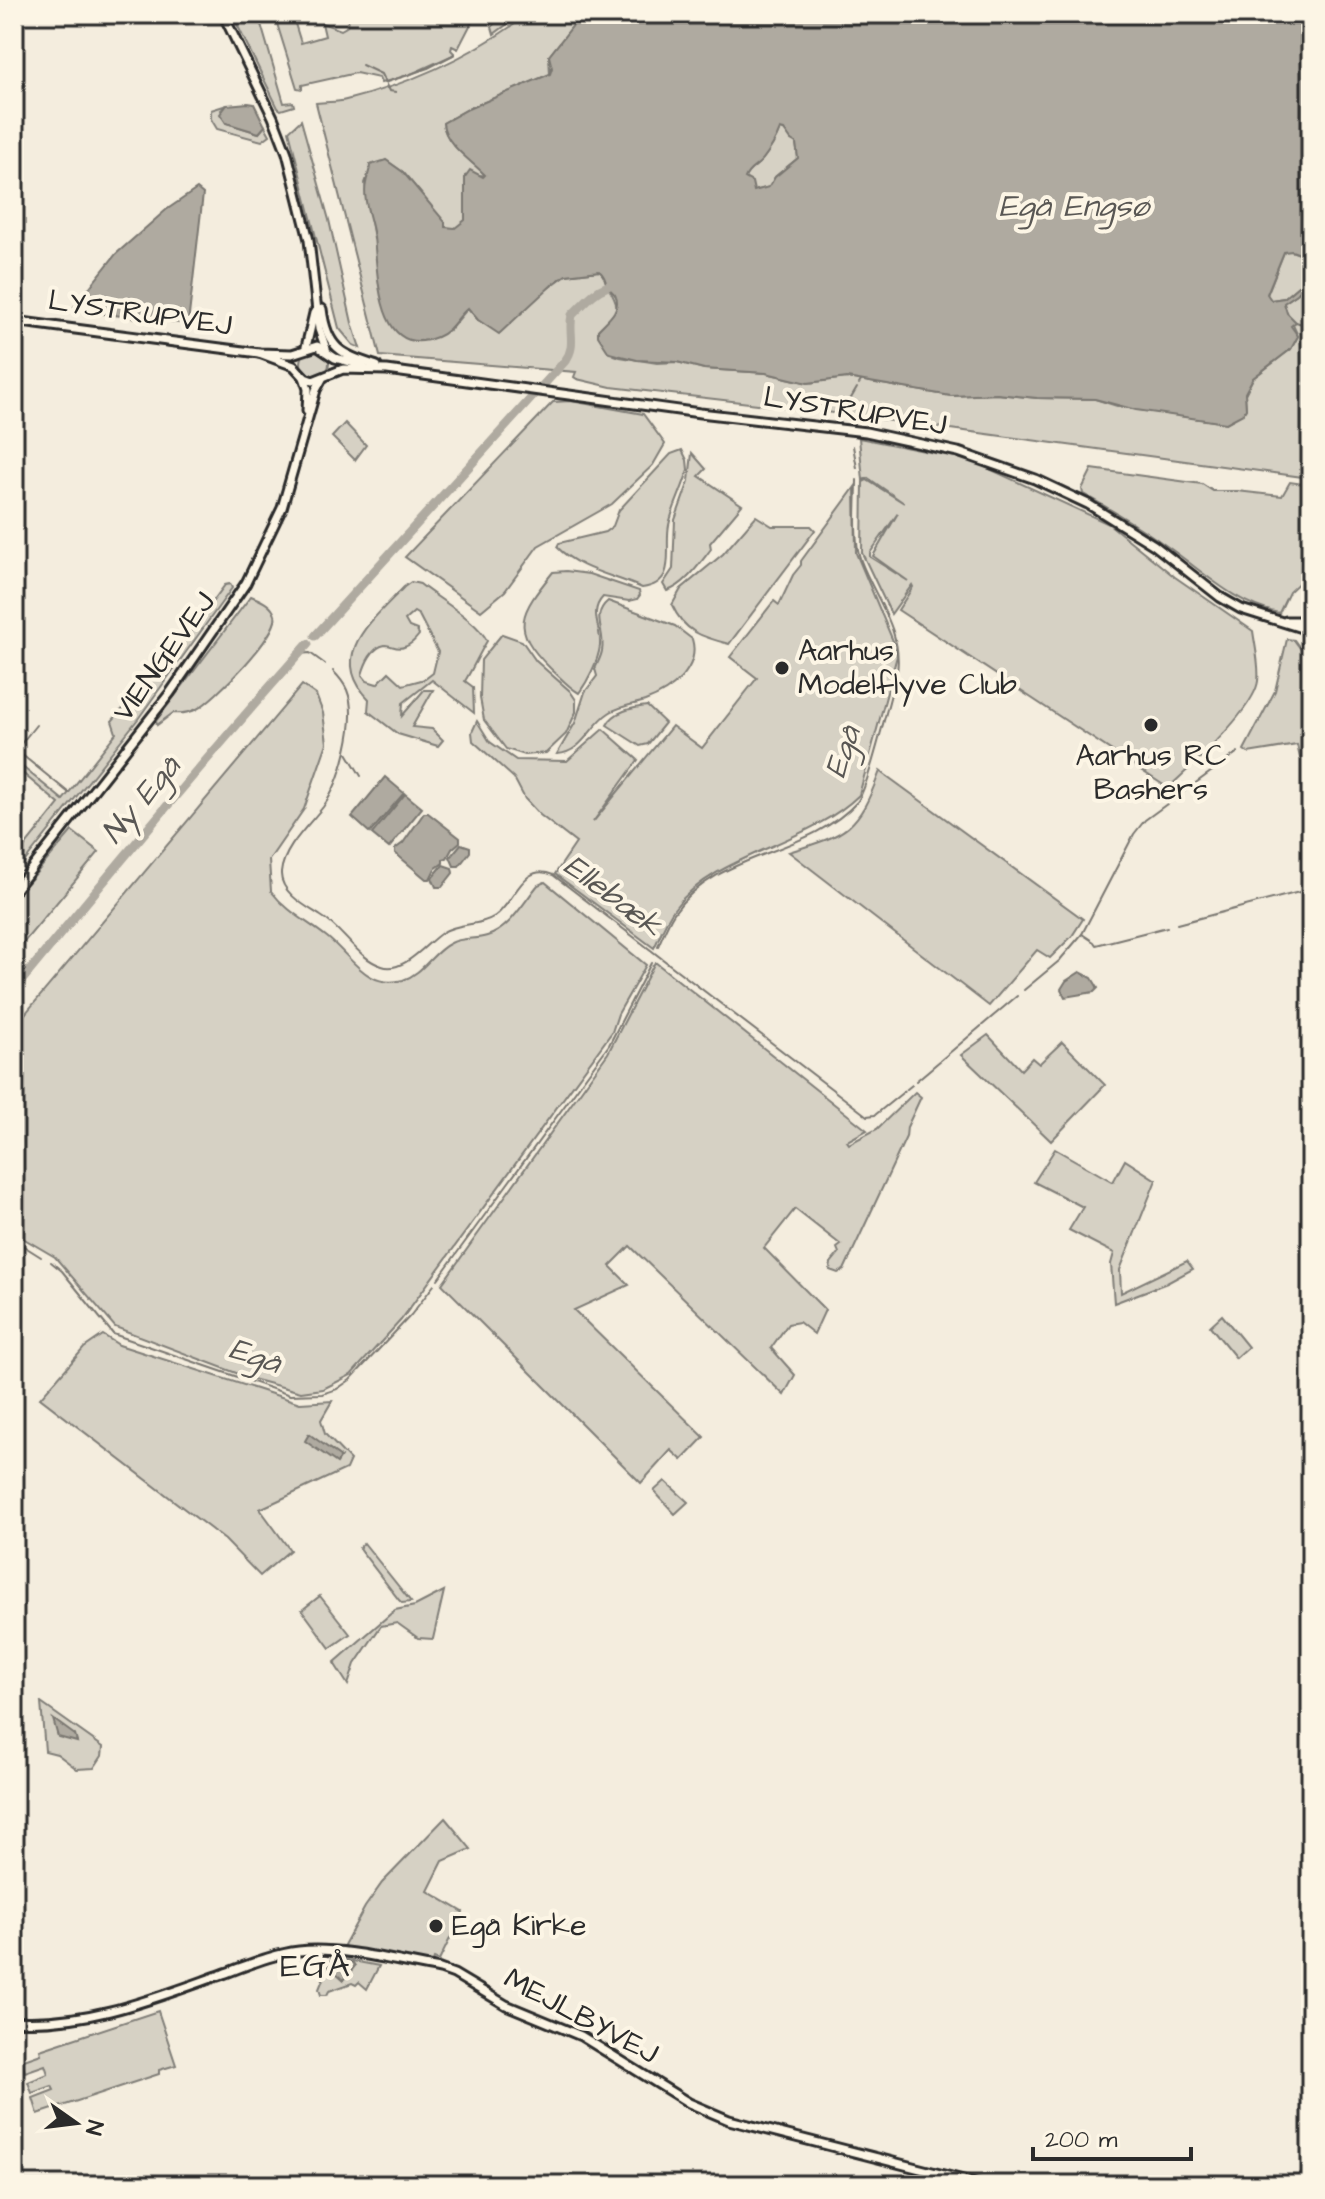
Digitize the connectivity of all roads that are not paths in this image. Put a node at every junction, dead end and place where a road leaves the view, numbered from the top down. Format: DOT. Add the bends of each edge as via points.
graph roads {
  1 [pos="223,14"];
  2 [pos="311,252"];
  3 [pos="315,287"];
  4 [pos="14,321"];
  5 [pos="304,350"];
  6 [pos="328,352"];
  7 [pos="259,353"];
  8 [pos="383,368"];
  9 [pos="301,373"];
  10 [pos="325,377"];
  11 [pos="306,426"];
  12 [pos="1311,618"];
  13 [pos="1274,621"];
  14 [pos="1311,631"];
  15 [pos="14,891"];
  16 [pos="14,2021"];
  17 [pos="983,2185"];
  1 -- 2 [label="street" via="283,141"];
  2 -- 3 [label="street"];
  2 -- 8 [label="street" via="328,337 345,354"];
  3 -- 5 [label="street" via="313,324"];
  3 -- 6 [label="street" via="320,336"];
  4 -- 7 [label="street, LYSTRUPVEJ"];
  5 -- 6 [label="street" via="317,346"];
  5 -- 7 [label="street, LYSTRUPVEJ"];
  5 -- 9 [label="street" via="298,359"];
  6 -- 8 [label="street, LYSTRUPVEJ"];
  6 -- 10 [label="street" via="332,366"];
  7 -- 9 [label="street, LYSTRUPVEJ"];
  8 -- 10 [label="street, LYSTRUPVEJ" via="348,368"];
  8 -- 13 [label="street, LYSTRUPVEJ" via="931,445 1035,479 1113,518 1220,597"];
  9 -- 10 [label="street" via="313,381"];
  9 -- 11 [label="street, VIENGEVEJ" via="308,389"];
  10 -- 11 [label="street, VIENGEVEJ"];
  11 -- 15 [label="street, VIENGEVEJ" via="282,508 242,590 170,693"];
  12 -- 13 [label="street, LYSTRUPVEJ"];
  13 -- 14 [label="street, LYSTRUPVEJ"];
  16 -- 17 [label="street, MEJLBYVEJ" via="67,2020 130,2006 299,1951 425,1967 454,1974 506,2005 581,2036 717,2116"];
}
